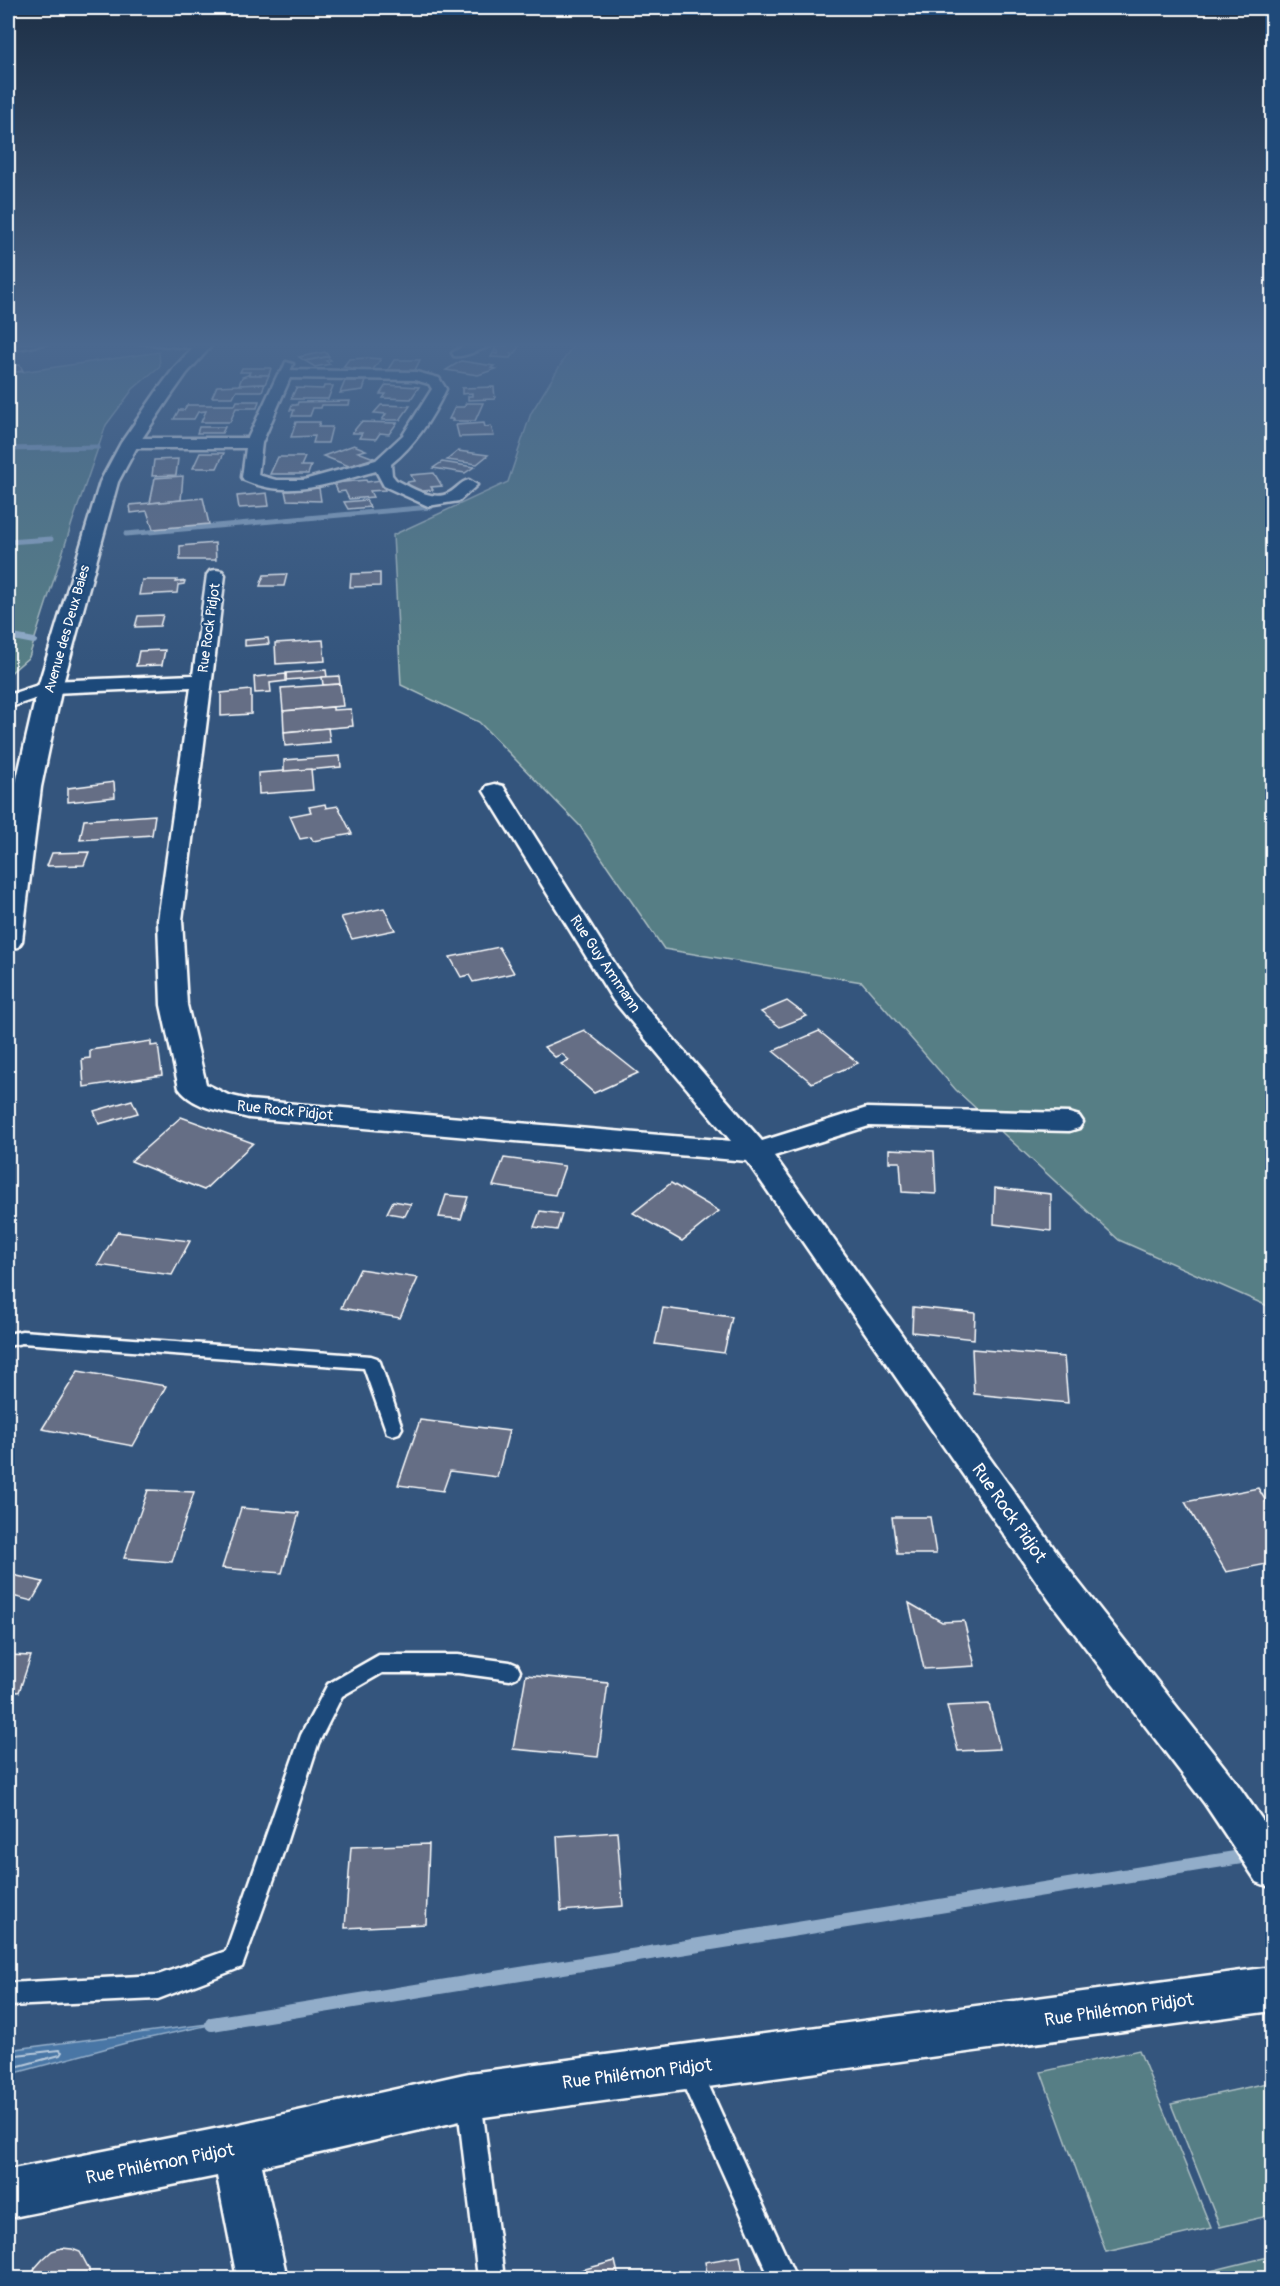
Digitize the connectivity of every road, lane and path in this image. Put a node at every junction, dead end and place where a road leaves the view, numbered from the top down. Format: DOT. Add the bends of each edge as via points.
graph roads {
  1 [pos="126,450"];
  2 [pos="253,450"];
  3 [pos="397,450"];
  4 [pos="383,464"];
  5 [pos="469,485"];
  6 [pos="216,575"];
  7 [pos="202,681"];
  8 [pos="50,687"];
  9 [pos="8,702"];
  10 [pos="18,790"];
  11 [pos="495,791"];
  12 [pos="10,903"];
  13 [pos="8,941"];
  14 [pos="1069,1122"];
  15 [pos="756,1152"];
  16 [pos="8,1340"];
  17 [pos="393,1428"];
  18 [pos="510,1671"];
  19 [pos="1272,1868"];
  20 [pos="1272,1989"];
  21 [pos="8,1995"];
  22 [pos="687,2068"];
  23 [pos="469,2096"];
  24 [pos="235,2149"];
  25 [pos="8,2194"];
  26 [pos="262,2278"];
  27 [pos="491,2278"];
  28 [pos="783,2278"];
  1 -- 8 [label="main road, Avenue des Deux Baies" via="109,482"];
  2 -- 4 [label="street" via="250,477 272,484 313,483"];
  3 -- 4 [label="street"];
  4 -- 5 [label="street" via="390,483 428,501 453,498"];
  6 -- 7 [label="street, Rue Rock Pidjot"];
  7 -- 8 [label="street, Rue Rock Pidjot"];
  7 -- 15 [label="street, Rue Rock Pidjot" via="170,920 174,1005 193,1088 219,1102 249,1109"];
  8 -- 9 [label="street, Rue Rock Pidjot"];
  8 -- 10 [label="main road, Avenue des Deux Baies"];
  10 -- 12 [label="main road, Avenue des Deux Baies"];
  11 -- 15 [label="street, Rue Guy Ammann" via="622,995"];
  12 -- 13 [label="main road, Avenue des Deux Baies"];
  14 -- 15 [label="street, Rue Rock Pidjot" via="867,1117"];
  15 -- 19 [label="street, Rue Rock Pidjot" via="1063,1590 1219,1791"];
  16 -- 17 [label="lane" via="22,1337 370,1362"];
  18 -- 21 [label="lane" via="458,1664 379,1664 335,1690 308,1742 234,1959 158,1987"];
  20 -- 22 [label="street, Rue Philémon Pidjot"];
  22 -- 23 [label="street, Rue Philémon Pidjot"];
  22 -- 28 [label="lane"];
  23 -- 24 [label="street, Rue Philémon Pidjot"];
  23 -- 27 [label="lane"];
  24 -- 25 [label="street, Rue Philémon Pidjot"];
  24 -- 26 [label="street"];
}
